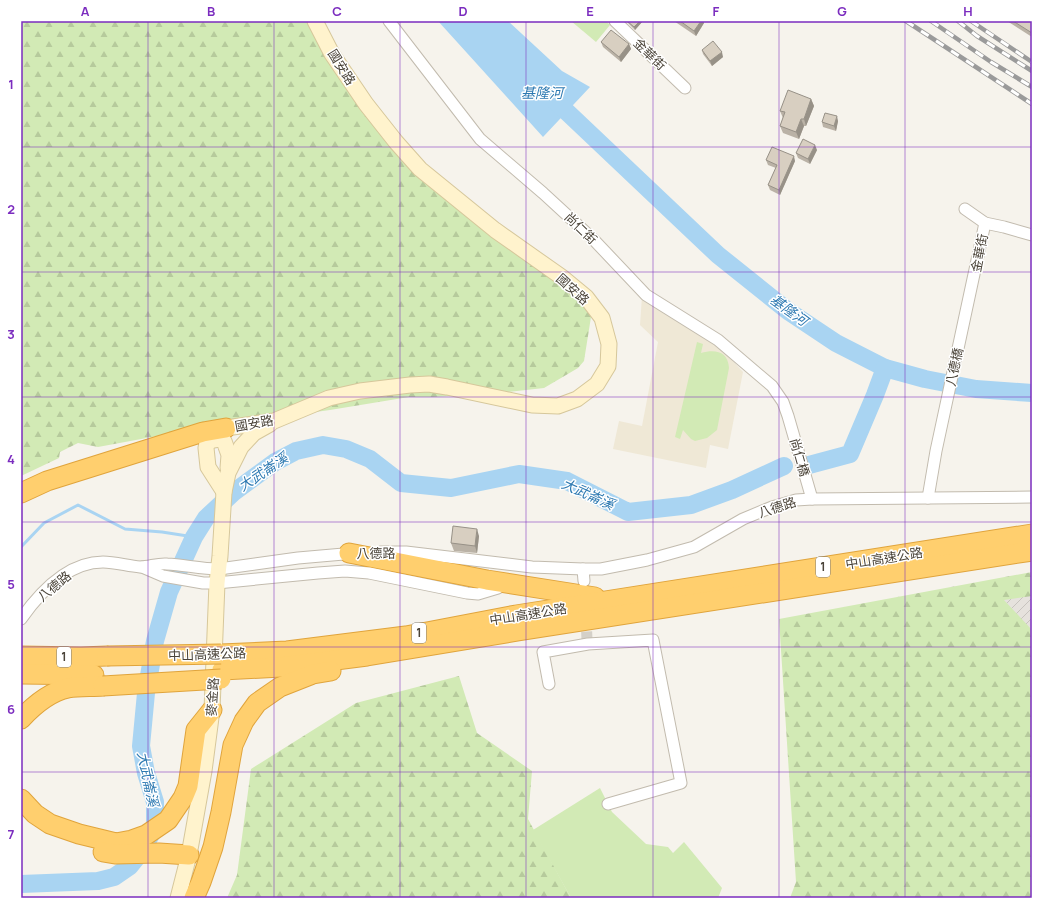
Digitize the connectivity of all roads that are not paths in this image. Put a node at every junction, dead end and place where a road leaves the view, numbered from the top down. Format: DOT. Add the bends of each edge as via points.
graph roads {
  1 [pos="315,21"];
  2 [pos="389,21"];
  3 [pos="615,21"];
  4 [pos="685,88"];
  5 [pos="964,209"];
  6 [pos="985,223"];
  7 [pos="1032,235"];
  8 [pos="972,284"];
  9 [pos="788,416"];
  10 [pos="274,421"];
  11 [pos="215,436"];
  12 [pos="228,473"];
  13 [pos="224,492"];
  14 [pos="21,493"];
  15 [pos="1032,497"];
  16 [pos="928,498"];
  17 [pos="812,499"];
  18 [pos="1032,534"];
  19 [pos="1032,551"];
  20 [pos="349,554"];
  21 [pos="142,567"];
  22 [pos="532,567"];
  23 [pos="213,572"];
  24 [pos="519,575"];
  25 [pos="498,588"];
  26 [pos="614,600"];
  27 [pos="21,619"];
  28 [pos="518,631"];
  29 [pos="21,656"];
  30 [pos="222,668"];
  31 [pos="21,674"];
  32 [pos="105,681"];
  33 [pos="549,684"];
  34 [pos="212,710"];
  35 [pos="21,719"];
  36 [pos="21,799"];
  37 [pos="608,804"];
  38 [pos="21,819"];
  39 [pos="116,848"];
  40 [pos="189,855"];
  41 [pos="178,898"];
  42 [pos="194,898"];
  1 -- 10 [label="street, 國安路" via="332,54 366,104 420,169 495,230 586,296 602,318 609,344 608,366 597,384 577,399 558,406 532,405 428,384 329,398"];
  2 -- 9 [label="street, 尚仁街" via="480,139 593,239 646,295 718,340 772,386 783,402"];
  3 -- 4 [label="street, 金華街"];
  5 -- 6 [label="street, 金華街"];
  6 -- 7 [label="street, 金華街"];
  6 -- 8 [label="street, 金華街"];
  8 -- 16 [label="street, 八德橋"];
  9 -- 17 [label="street, 尚仁橋"];
  10 -- 11 [label="street, 國安路"];
  10 -- 12 [label="street, 麥金路" via="254,433 241,446"];
  11 -- 12 [label="street" via="229,454"];
  11 -- 13 [label="street" via="206,448 208,467"];
  11 -- 14 [label="highway" via="47,480"];
  12 -- 13 [label="street, 麥金路"];
  13 -- 23 [label="street, 麥金路"];
  15 -- 16 [label="street, 八德路"];
  16 -- 17 [label="street, 八德路"];
  17 -- 22 [label="street, 八德路" via="772,506 707,541 680,552 601,568 583,575"];
  18 -- 26 [label="highway, 中山高速公路 / 1"];
  19 -- 28 [label="highway, 中山高速公路 / 1"];
  20 -- 22 [label="street, 八德路" via="406,552"];
  20 -- 23 [label="street, 八德路" via="298,558"];
  20 -- 26 [label="highway" via="487,580"];
  21 -- 23 [label="street" via="166,564"];
  21 -- 23 [label="street" via="163,576"];
  21 -- 27 [label="street, 八德路" via="103,562 68,571 45,590"];
  22 -- 24 [label="street"];
  23 -- 25 [label="street, 八德路" via="275,577 345,571 369,573 467,593 478,594"];
  23 -- 34 [label="street, 麥金路"];
  26 -- 30 [label="highway, 中山高速公路 / 1" via="406,636 287,651"];
  28 -- 30 [label="highway, 中山高速公路 / 1" via="367,656 280,667"];
  28 -- 42 [label="highway" via="447,652 313,674 280,687 257,703 244,721 233,745 213,847"];
  29 -- 30 [label="highway, 中山高速公路 / 1, bridge" via="107,656"];
  30 -- 32 [label="highway, 中山高速公路 / 1"];
  31 -- 32 [label="highway, 中山高速公路 / 1"];
  32 -- 35 [label="highway" via="67,688 47,696"];
  33 -- 37 [label="street" via="543,652 588,642 653,640 681,783"];
  34 -- 39 [label="highway" via="196,730 188,786 168,820 146,835"];
  34 -- 40 [label="street, 麥金路"];
  36 -- 39 [label="highway" via="35,814 50,824"];
  38 -- 39 [label="highway" via="46,834 74,845"];
  39 -- 40 [label="highway"];
  40 -- 41 [label="street, 麥金路"];
}
